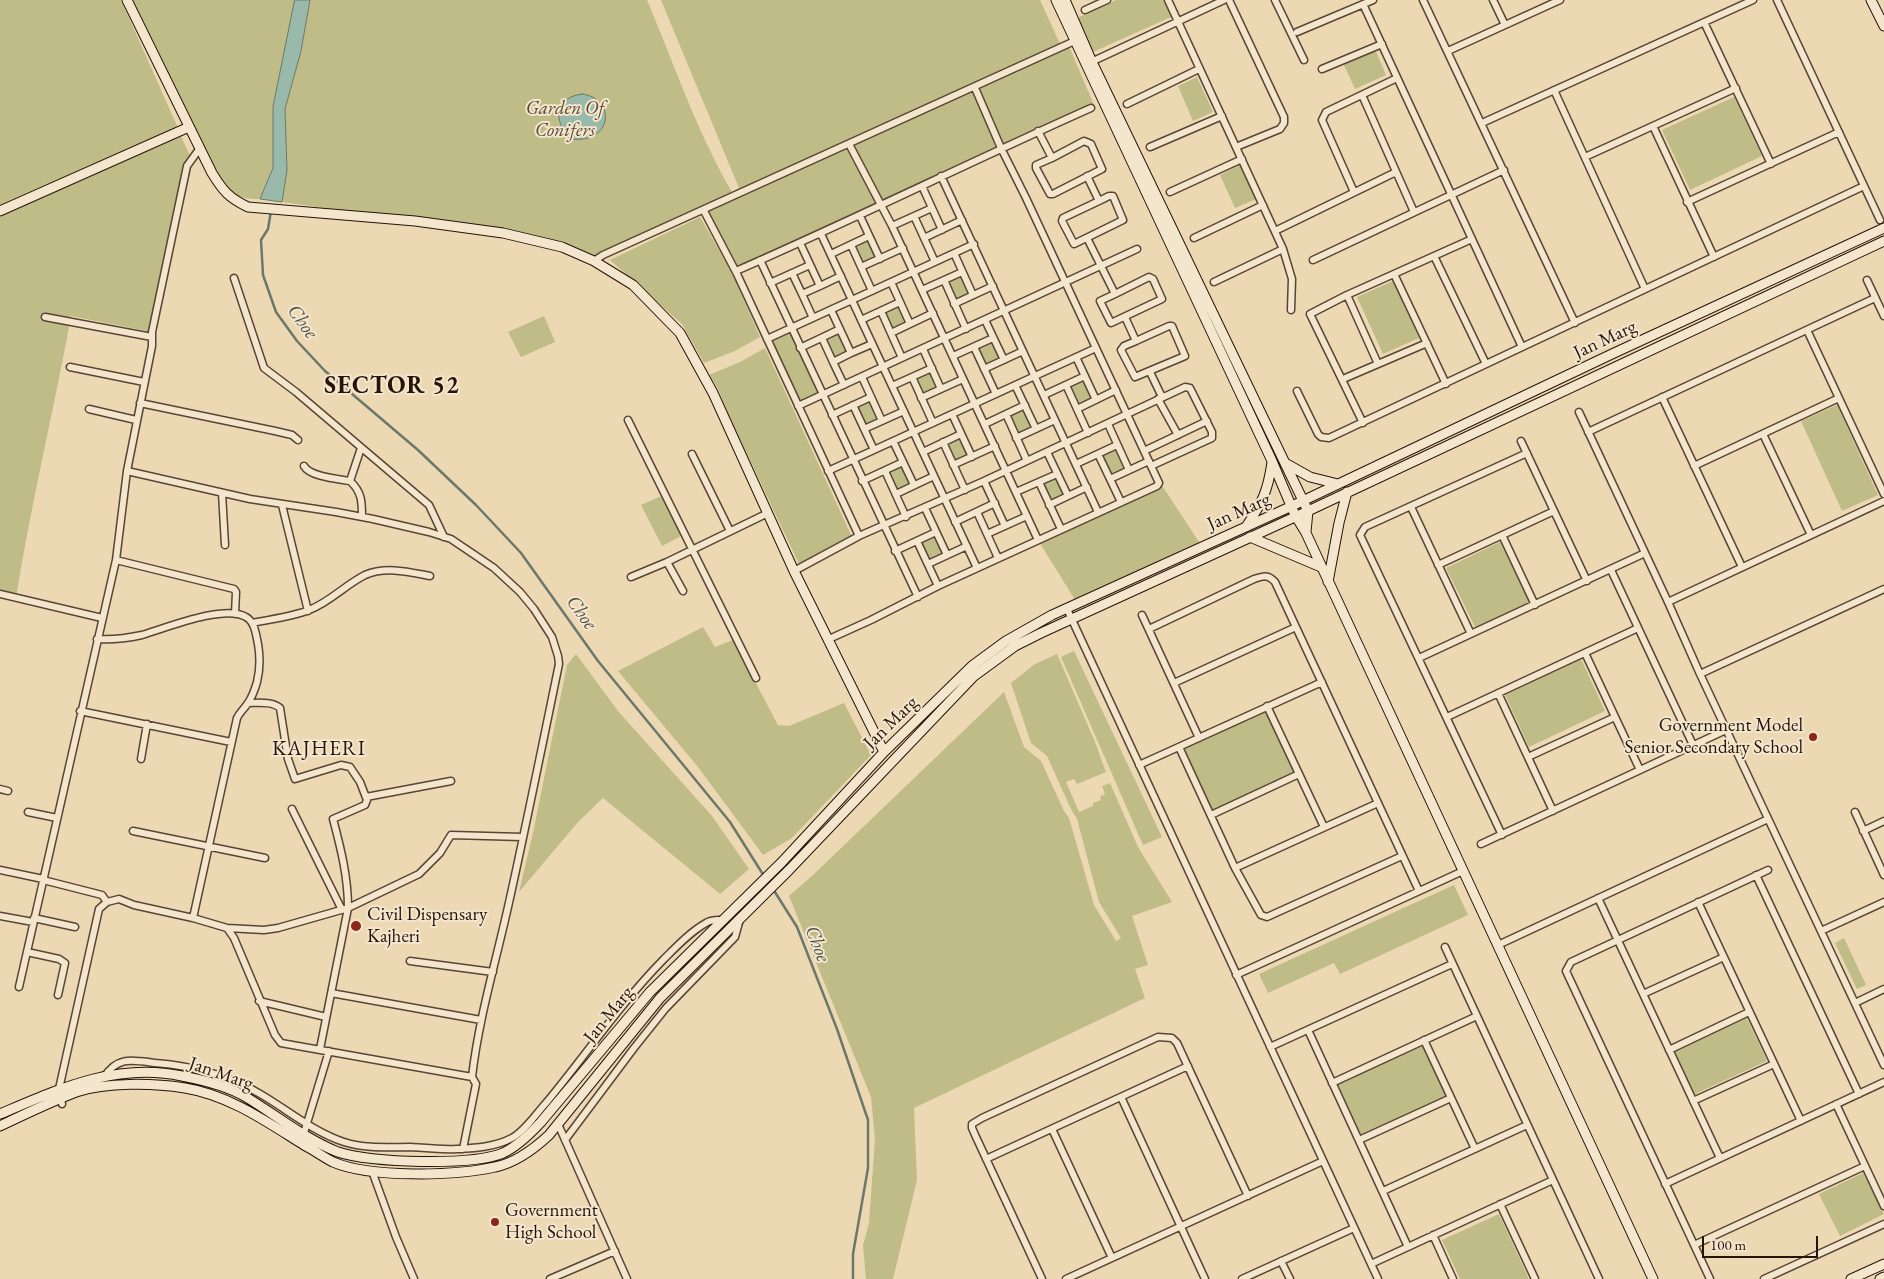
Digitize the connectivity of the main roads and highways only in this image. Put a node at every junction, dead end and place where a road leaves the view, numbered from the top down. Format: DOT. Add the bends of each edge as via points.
graph roads {
  1 [pos="127,0"];
  2 [pos="1056,0"];
  3 [pos="1065,0"];
  4 [pos="1871,0"];
  5 [pos="1884,26"];
  6 [pos="1078,39"];
  7 [pos="1089,63"];
  8 [pos="189,127"];
  9 [pos="0,211"];
  10 [pos="1882,224"];
  11 [pos="1884,241"];
  12 [pos="1272,461"];
  13 [pos="1284,463"];
  14 [pos="1338,484"];
  15 [pos="1348,492"];
  16 [pos="1303,501"];
  17 [pos="1292,506"];
  18 [pos="1308,511"];
  19 [pos="1295,515"];
  20 [pos="1246,527"];
  21 [pos="1306,532"];
  22 [pos="1250,537"];
  23 [pos="1321,567"];
  24 [pos="1328,582"];
  25 [pos="1034,630"];
  26 [pos="884,752"];
  27 [pos="0,1114"];
  28 [pos="0,1126"];
  29 [pos="1884,1264"];
  30 [pos="1884,1277"];
  31 [pos="1653,1279"];
  32 [pos="1851,1279"];
  33 [pos="1880,1279"];
  1 -- 8 [label="main road"];
  2 -- 6 [label="main road"];
  3 -- 6 [label="main road"];
  4 -- 5 [label="main road"];
  6 -- 7 [label="main road"];
  7 -- 12 [label="main road"];
  7 -- 13 [label="main road"];
  8 -- 9 [label="main road"];
  8 -- 26 [label="main road" via="223,190 248,207 414,221 503,233 562,247 594,261 633,285 680,334 713,393 794,571"];
  10 -- 14 [label="main road, Jan Marg"];
  11 -- 15 [label="main road, Jan Marg"];
  12 -- 17 [label="main road"];
  12 -- 20 [label="main road" via="1268,487"];
  13 -- 14 [label="main road" via="1310,477"];
  13 -- 16 [label="main road"];
  14 -- 16 [label="main road, Jan Marg"];
  15 -- 18 [label="main road, Jan Marg"];
  15 -- 24 [label="main road"];
  16 -- 17 [label="main road, Jan Marg"];
  16 -- 18 [label="main road"];
  17 -- 19 [label="main road"];
  17 -- 20 [label="main road, Jan Marg"];
  18 -- 19 [label="main road, Jan Marg"];
  18 -- 21 [label="main road"];
  19 -- 21 [label="main road"];
  19 -- 22 [label="main road, Jan Marg"];
  20 -- 25 [label="main road, Jan Marg" via="1067,609"];
  21 -- 23 [label="main road"];
  22 -- 23 [label="main road"];
  22 -- 25 [label="main road, Jan Marg" via="1057,626"];
  23 -- 24 [label="main road"];
  24 -- 31 [label="main road"];
  25 -- 26 [label="main road, Jan Marg" via="1006,641 972,666"];
  25 -- 28 [label="main road, Jan Marg" via="974,676 789,870 660,998 549,1135 531,1151 496,1167 452,1172 415,1174 355,1168 333,1162 240,1107 217,1097 187,1088 154,1084 78,1092"];
  26 -- 27 [label="main road, Jan Marg" via="782,862 650,992 525,1139 502,1153 448,1162 366,1158 338,1152 305,1129 244,1096 181,1075 147,1072 85,1080"];
  29 -- 32 [label="main road"];
  30 -- 33 [label="main road"];
}
